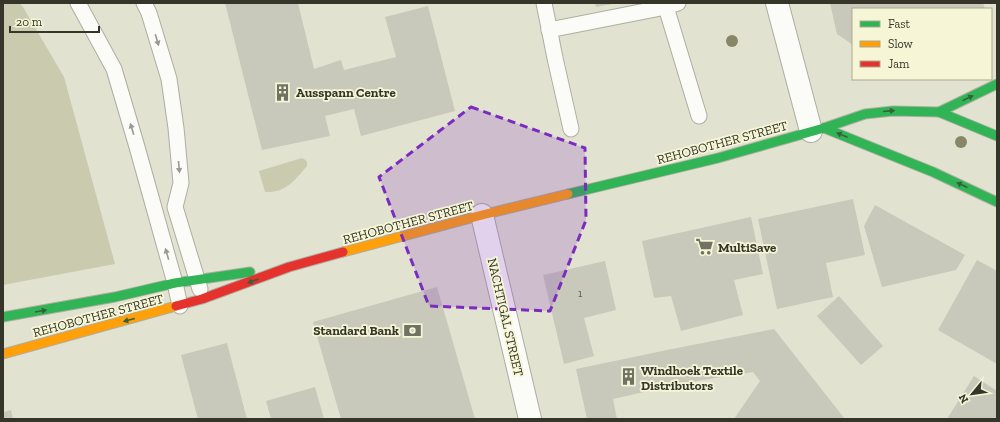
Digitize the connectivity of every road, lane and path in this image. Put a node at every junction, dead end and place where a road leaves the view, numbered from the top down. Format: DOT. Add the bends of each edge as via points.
graph roads {
  1 [pos="78,3"];
  2 [pos="144,3"];
  3 [pos="544,3"];
  4 [pos="777,3"];
  5 [pos="672,5"];
  6 [pos="549,30"];
  7 [pos="997,84"];
  8 [pos="939,112"];
  9 [pos="699,116"];
  10 [pos="571,129"];
  11 [pos="818,129"];
  12 [pos="997,136"];
  13 [pos="997,202"];
  14 [pos="482,216"];
  15 [pos="289,267"];
  16 [pos="197,279"];
  17 [pos="175,282"];
  18 [pos="202,299"];
  19 [pos="180,306"];
  20 [pos="3,318"];
  21 [pos="3,354"];
  22 [pos="530,419"];
  17 -- 1 [label="lane, one-way" via="114,69"];
  2 -- 16 [label="lane, one-way" via="169,79 180,183 175,207"];
  3 -- 6 [label="lane"];
  4 -- 11 [label="street"];
  5 -- 6 [label="lane"];
  5 -- 9 [label="lane"];
  6 -- 10 [label="lane"];
  8 -- 7 [label="main road, one-way"];
  11 -- 8 [label="main road, REHOBOTHER STREET, one-way" via="865,114 893,111"];
  8 -- 12 [label="main road"];
  13 -- 11 [label="main road, one-way" via="933,172"];
  11 -- 14 [label="main road, REHOBOTHER STREET" via="718,158"];
  14 -- 15 [label="main road, REHOBOTHER STREET"];
  14 -- 22 [label="street, NACHTIGAL STREET"];
  15 -- 16 [label="main road"];
  15 -- 18 [label="main road, REHOBOTHER STREET, one-way"];
  16 -- 17 [label="main road"];
  16 -- 18 [label="lane"];
  17 -- 19 [label="lane"];
  20 -- 17 [label="main road, one-way" via="115,297"];
  18 -- 19 [label="main road, REHOBOTHER STREET"];
  19 -- 21 [label="main road, REHOBOTHER STREET, one-way"];
}
